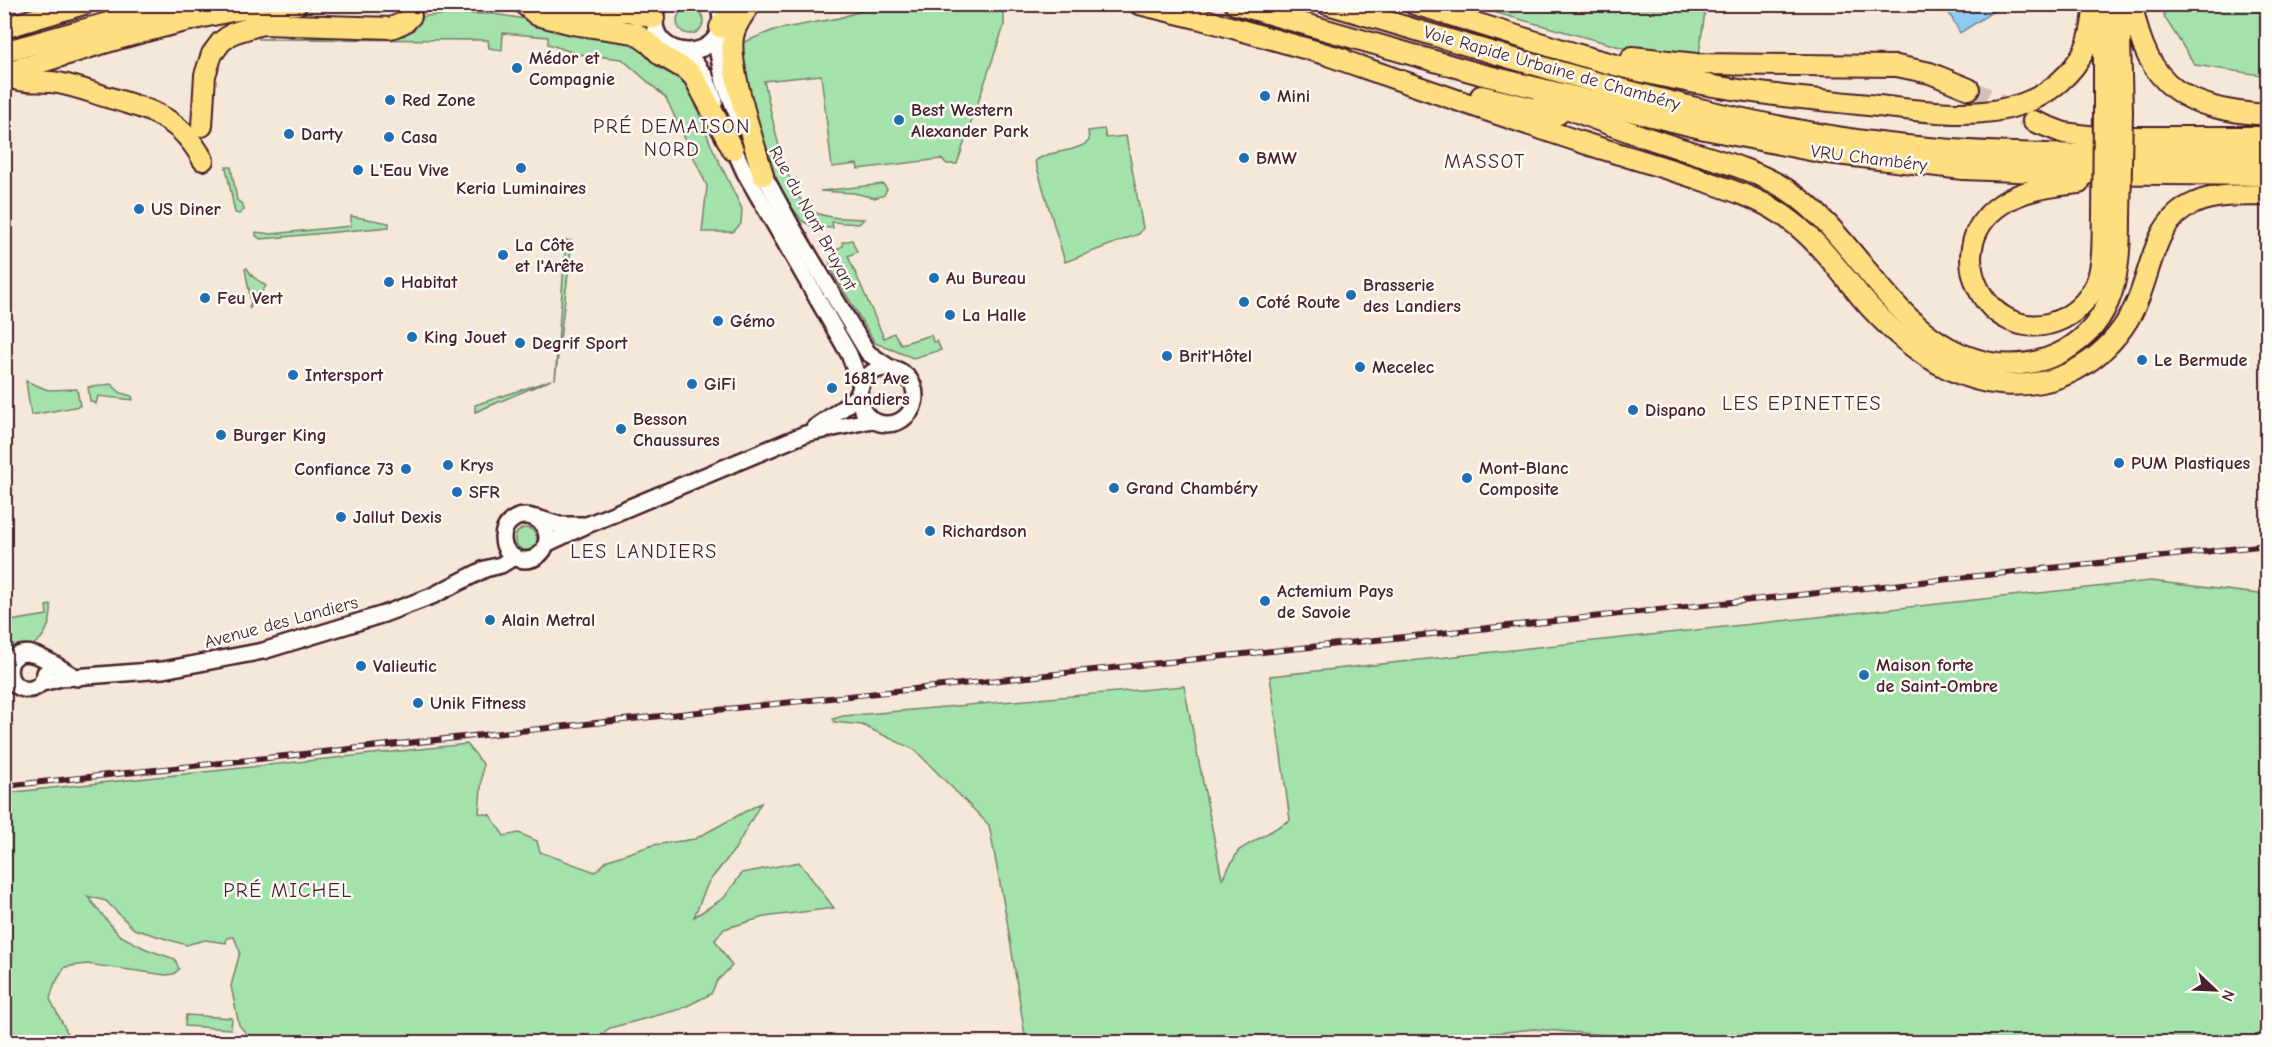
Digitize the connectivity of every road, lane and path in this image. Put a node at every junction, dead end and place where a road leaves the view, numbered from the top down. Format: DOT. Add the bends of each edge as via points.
graph roads {
  1 [pos="176,4"];
  2 [pos="524,4"];
  3 [pos="528,4"];
  4 [pos="552,4"];
  5 [pos="718,4"];
  6 [pos="736,4"];
  7 [pos="751,4"];
  8 [pos="1139,4"];
  9 [pos="1235,4"];
  10 [pos="1327,4"];
  11 [pos="1414,4"];
  12 [pos="2095,4"];
  13 [pos="2103,4"];
  14 [pos="2119,4"];
  15 [pos="2132,4"];
  16 [pos="290,5"];
  17 [pos="77,6"];
  18 [pos="411,16"];
  19 [pos="656,17"];
  20 [pos="4,28"];
  21 [pos="1500,30"];
  22 [pos="717,33"];
  23 [pos="4,52"];
  24 [pos="687,52"];
  25 [pos="1330,56"];
  26 [pos="4,74"];
  27 [pos="1480,74"];
  28 [pos="1969,89"];
  29 [pos="1708,111"];
  30 [pos="2113,111"];
  31 [pos="2268,115"];
  32 [pos="2033,122"];
  33 [pos="202,126"];
  34 [pos="1613,127"];
  35 [pos="2268,137"];
  36 [pos="734,150"];
  37 [pos="2268,155"];
  38 [pos="2150,174"];
  39 [pos="763,175"];
  40 [pos="2268,175"];
  41 [pos="2268,195"];
  42 [pos="2112,217"];
  43 [pos="890,368"];
  44 [pos="860,390"];
  45 [pos="872,420"];
  46 [pos="805,434"];
  47 [pos="531,516"];
  48 [pos="586,525"];
  49 [pos="503,536"];
  50 [pos="546,544"];
  51 [pos="514,557"];
  52 [pos="485,569"];
  53 [pos="39,657"];
  54 [pos="7,667"];
  55 [pos="77,678"];
  56 [pos="42,682"];
  57 [pos="10,686"];
  1 -- 23 [label="highway"];
  2 -- 36 [label="highway" via="537,15 573,24 628,30 642,37 694,77"];
  3 -- 19 [label="highway" via="564,14 636,22"];
  4 -- 19 [label="highway"];
  5 -- 22 [label="main road, Rue du Nant Bruyant"];
  6 -- 22 [label="highway"];
  7 -- 39 [label="highway" via="737,25 733,54"];
  8 -- 25 [label="highway"];
  9 -- 27 [label="highway, Voie Rapide Urbaine de Chambéry"];
  10 -- 29 [label="highway, Voie Rapide Urbaine de Chambéry"];
  11 -- 21 [label="highway"];
  12 -- 21 [label="highway" via="2085,48 2056,85 2022,104 1980,112 1929,111 1729,88 1610,63"];
  13 -- 30 [label="highway"];
  14 -- 30 [label="highway"];
  15 -- 31 [label="highway" via="2143,49 2169,86 2199,103"];
  16 -- 26 [label="highway" via="234,10 186,21"];
  16 -- 33 [label="highway" via="235,20 217,32 202,51 195,86"];
  17 -- 20 [label="highway"];
  18 -- 33 [label="highway" via="391,28 262,24 233,33 212,54 205,75"];
  19 -- 24 [label="main road" via="665,43"];
  21 -- 28 [label="highway" via="1677,63 1909,67"];
  22 -- 24 [label="main road" via="702,49"];
  22 -- 39 [label="main road, Rue du Nant Bruyant" via="718,60 731,102"];
  24 -- 36 [label="main road, Rue du Nant Bruyant" via="705,76"];
  25 -- 34 [label="highway"];
  25 -- 41 [label="highway" via="1760,201 1814,241 1877,315 1902,338 1948,369 1993,383 2025,384 2056,378 2105,349 2132,313 2164,229 2186,207 2215,197"];
  26 -- 33 [label="highway" via="17,81 79,88 162,115 206,155"];
  27 -- 34 [label="highway"];
  27 -- 38 [label="highway, VRU Chambéry" via="1705,129 1821,152 1963,169"];
  29 -- 37 [label="highway, VRU Chambéry" via="1826,135 1898,144 2025,153"];
  30 -- 42 [label="highway, bridge"];
  32 -- 35 [label="highway" via="2086,136"];
  34 -- 42 [label="highway" via="1734,166 1783,188 1822,219 1876,284 1919,326 1952,349 1994,363 2028,363 2055,356 2095,325 2108,304 2119,261"];
  36 -- 44 [label="main road, Rue du Nant Bruyant" via="849,354"];
  38 -- 40 [label="highway, VRU Chambéry"];
  38 -- 42 [label="highway" via="2048,187 2000,204 1980,226 1971,249 1974,280 1983,299 2002,316 2021,323 2048,324 2073,312 2090,295 2096,282"];
  39 -- 43 [label="main road, Rue du Nant Bruyant" via="868,353"];
  43 -- 44 [label="main road" via="876,370 864,379"];
  43 -- 45 [label="main road" via="911,382 913,405 894,422"];
  44 -- 45 [label="main road" via="860,404"];
  44 -- 46 [label="main road" via="843,408"];
  45 -- 46 [label="main road"];
  46 -- 48 [label="main road"];
  47 -- 48 [label="main road" via="559,525"];
  47 -- 49 [label="main road" via="512,520"];
  47 -- 50 [label="main road" via="545,528"];
  48 -- 50 [label="main road"];
  49 -- 51 [label="main road" via="506,549"];
  49 -- 52 [label="main road"];
  50 -- 51 [label="main road" via="538,556 520,560"];
  51 -- 52 [label="main road, Avenue des Landiers" via="501,566"];
  52 -- 55 [label="main road, Avenue des Landiers" via="432,596 384,614 263,651 163,670"];
  53 -- 54 [label="main road" via="23,653"];
  53 -- 55 [label="main road"];
  53 -- 56 [label="main road" via="46,669"];
  54 -- 57 [label="main road"];
  55 -- 56 [label="main road, Avenue des Landiers"];
  56 -- 57 [label="main road" via="27,690"];
}
